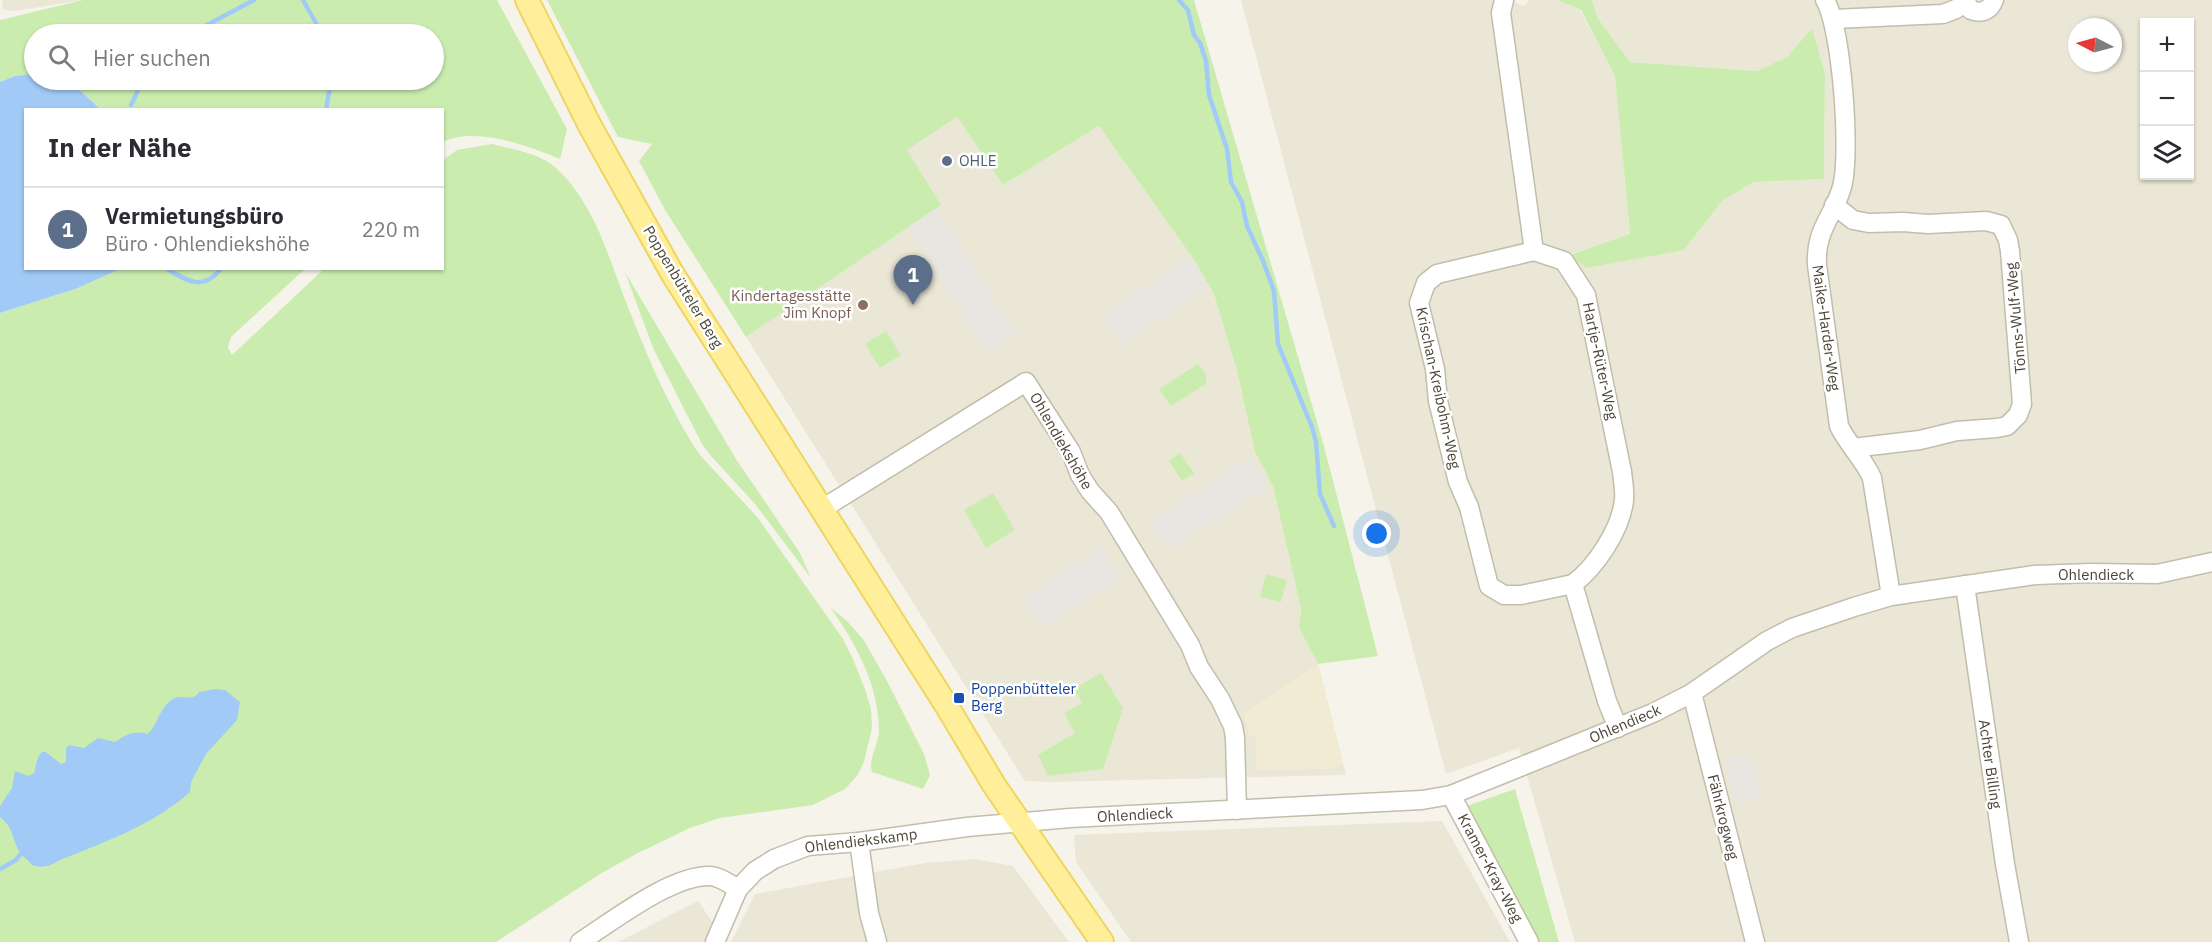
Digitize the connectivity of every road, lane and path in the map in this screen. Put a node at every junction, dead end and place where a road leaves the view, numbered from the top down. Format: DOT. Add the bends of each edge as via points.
graph roads {
  1 [pos="1504,0"];
  2 [pos="1825,0"];
  3 [pos="1994,0"];
  4 [pos="1965,2"];
  5 [pos="531,8"];
  6 [pos="1834,19"];
  7 [pos="1834,205"];
  8 [pos="1534,251"];
  9 [pos="1853,448"];
  10 [pos="822,509"];
  11 [pos="2212,562"];
  12 [pos="1573,584"];
  13 [pos="1965,585"];
  14 [pos="1891,596"];
  15 [pos="1692,693"];
  16 [pos="1618,728"];
  17 [pos="1451,795"];
  18 [pos="1237,810"];
  19 [pos="1018,822"];
  20 [pos="859,842"];
  21 [pos="738,889"];
  22 [pos="580,942"];
  23 [pos="715,942"];
  24 [pos="877,942"];
  25 [pos="1102,942"];
  26 [pos="1529,942"];
  27 [pos="1755,942"];
  28 [pos="2019,942"];
  1 -- 8 [label="street" via="1501,13"];
  2 -- 6 [label="street, Maike-Harder-Weg"];
  3 -- 4 [label="street" via="1980,12 1971,10"];
  4 -- 6 [label="street" via="1943,14"];
  5 -- 10 [label="main road, Poppenbütteler Berg" via="590,126 672,273"];
  6 -- 7 [label="street, Maike-Harder-Weg" via="1845,156 1842,186"];
  7 -- 9 [label="street, Maike-Harder-Weg" via="1817,241 1817,265 1838,421"];
  7 -- 9 [label="street, Tönns-Wulf-Weg" via="1853,220 1869,223 1986,220 2001,225 2010,251 2016,321 2022,404 2013,422 1997,428"];
  8 -- 12 [label="street, Hartje-Rüter-Weg" via="1564,261 1586,295 1622,472 1625,498 1621,519 1587,574"];
  8 -- 12 [label="street, Krischan-Kreibohm-Weg" via="1437,274 1426,283 1419,303 1458,482 1469,507 1490,586 1504,595 1521,595"];
  9 -- 14 [label="street, Maike-Harder-Weg" via="1872,478"];
  10 -- 18 [label="street, Ohlendiekshöhe" via="1026,382 1071,452 1090,491 1109,512 1185,636 1198,667 1230,719 1235,738"];
  10 -- 19 [label="main road, Poppenbütteler Berg"];
  11 -- 13 [label="street, Ohlendieck" via="2157,574 2035,575"];
  12 -- 16 [label="street"];
  13 -- 14 [label="street, Ohlendieck"];
  13 -- 28 [label="street, Achter Billing"];
  14 -- 15 [label="street, Ohlendieck" via="1792,628 1749,652"];
  15 -- 16 [label="street, Ohlendieck"];
  15 -- 27 [label="street, Fährkrogweg"];
  16 -- 17 [label="street, Ohlendieck"];
  17 -- 18 [label="street, Ohlendieck"];
  17 -- 26 [label="street, Kramer-Kray-Weg"];
  18 -- 19 [label="street, Ohlendieck"];
  19 -- 20 [label="street, Ohlendiekskamp"];
  19 -- 25 [label="main road, Poppenbütteler Berg"];
  20 -- 21 [label="street, Ohlendiekskamp" via="793,850 755,871"];
  20 -- 24 [label="street"];
  21 -- 22 [label="street" via="711,876 693,878 658,892"];
  21 -- 23 [label="street, Ohlendiekskamp"];
}
